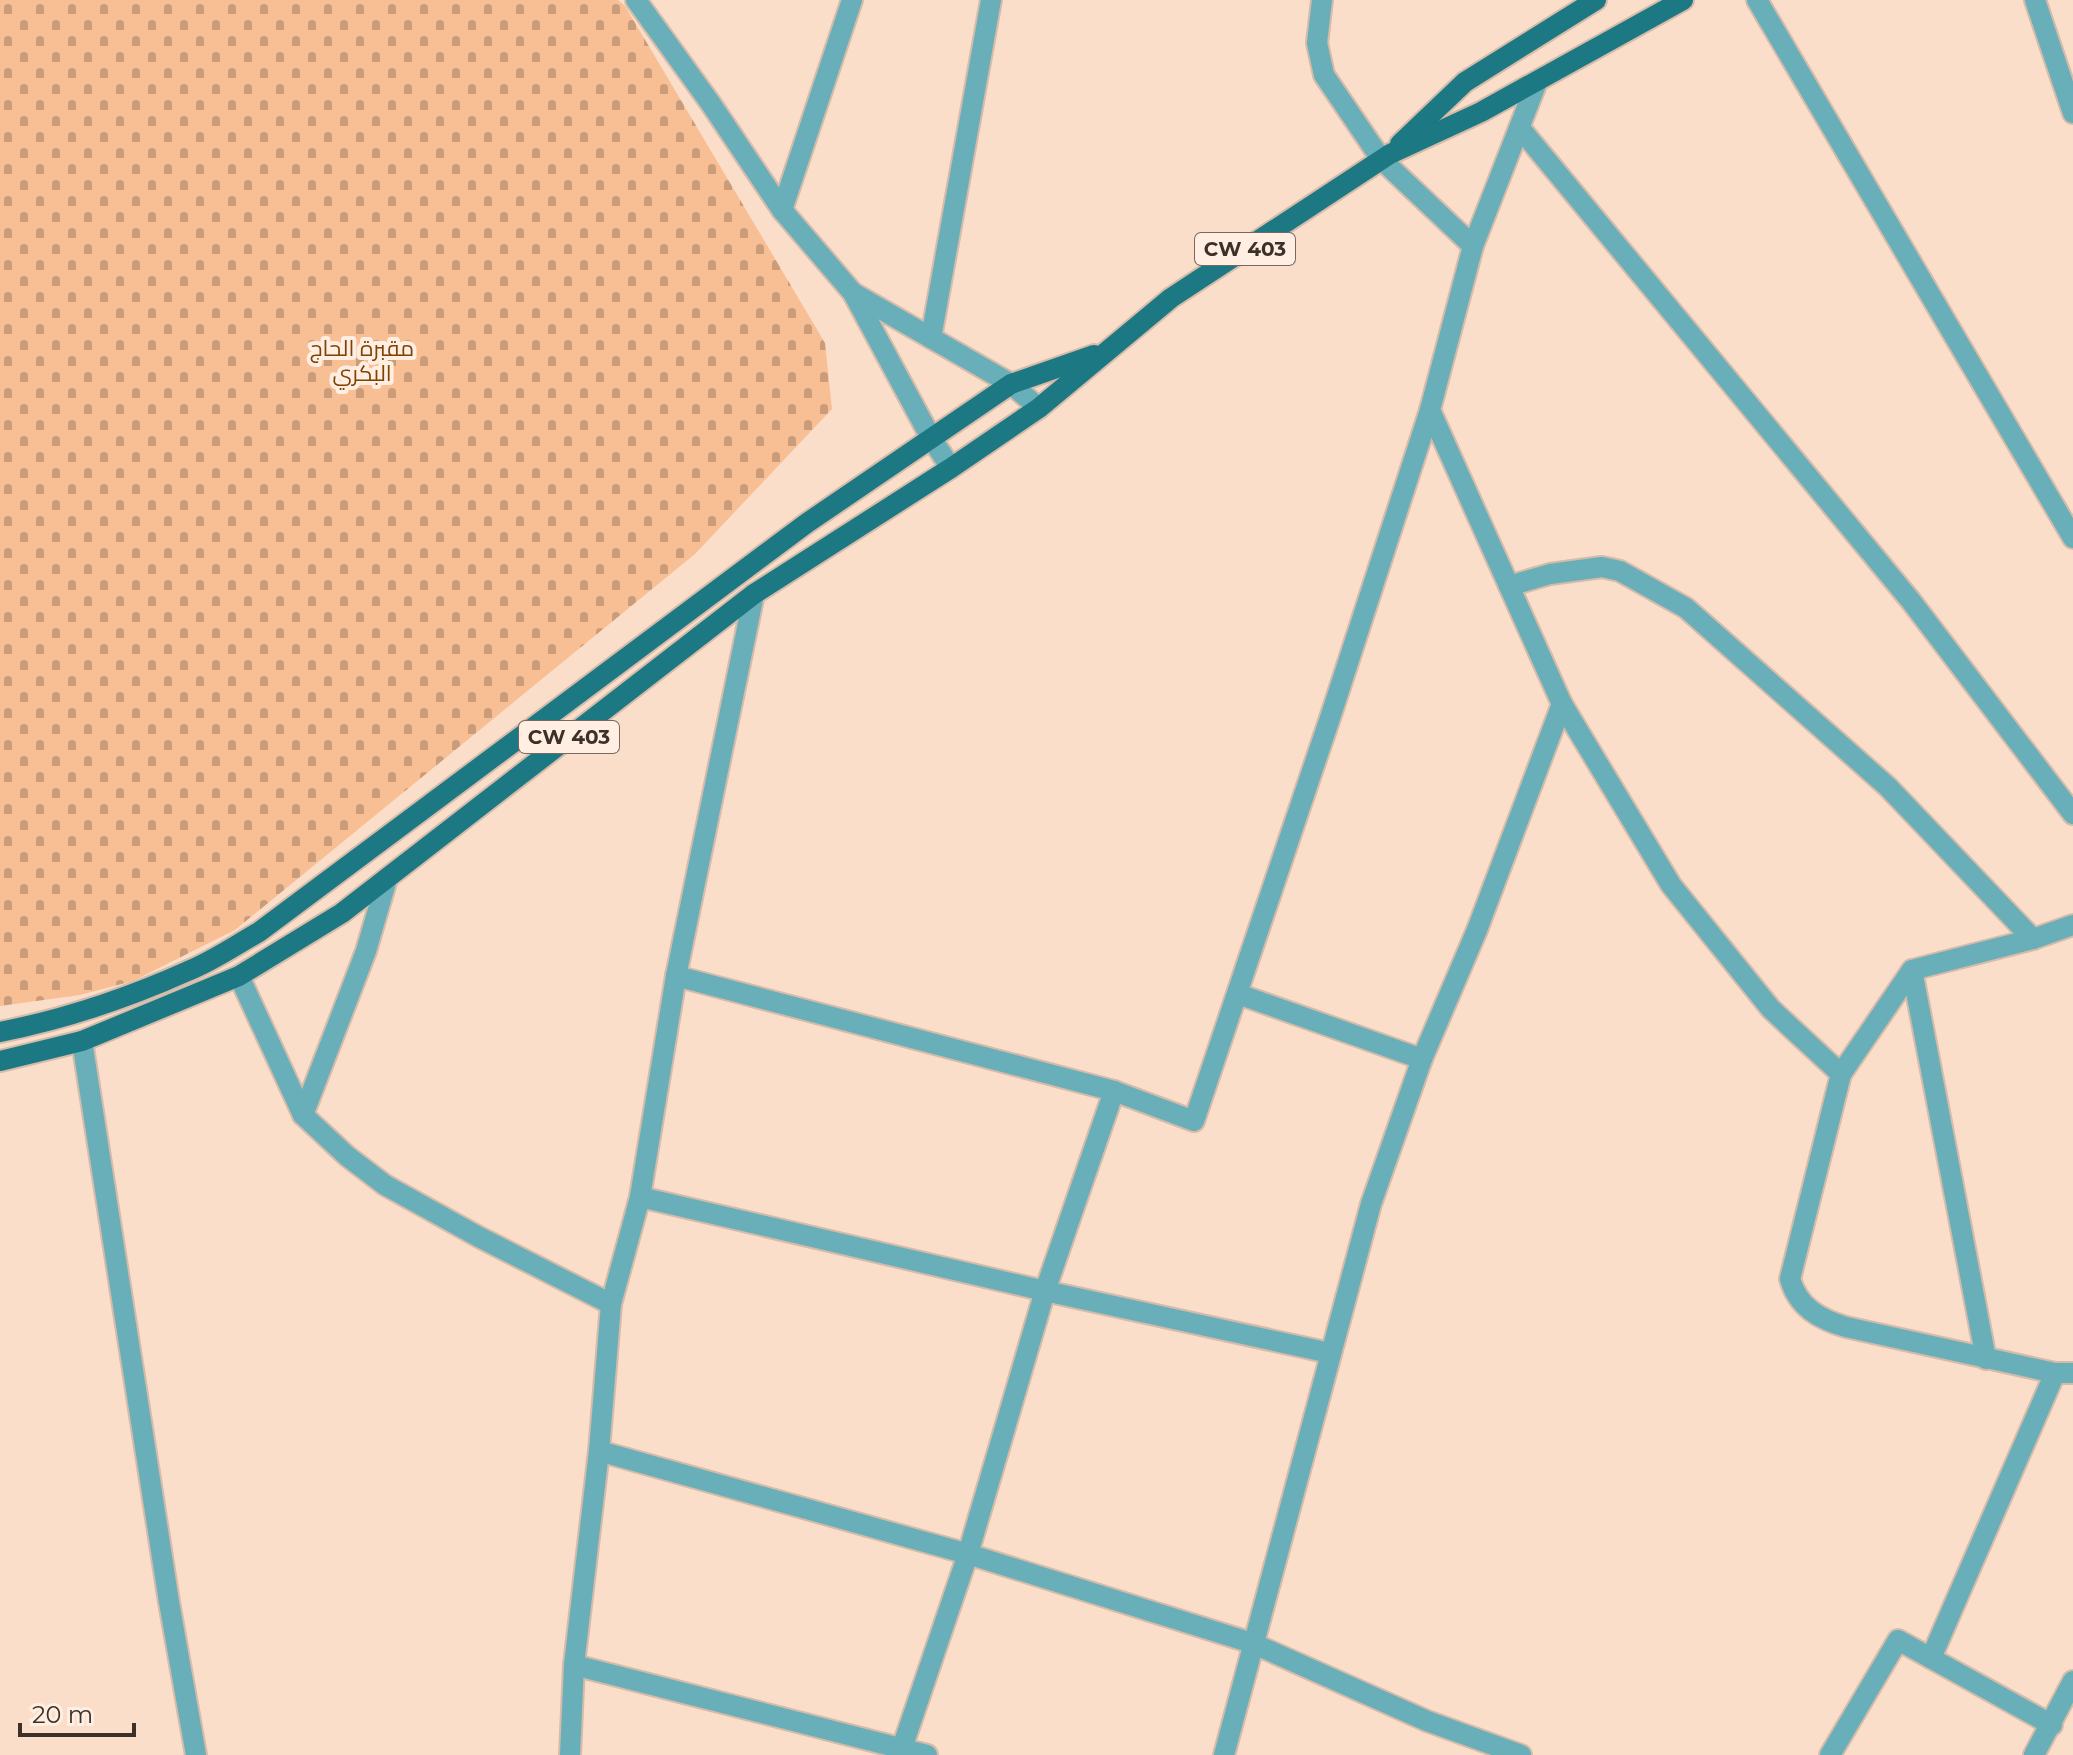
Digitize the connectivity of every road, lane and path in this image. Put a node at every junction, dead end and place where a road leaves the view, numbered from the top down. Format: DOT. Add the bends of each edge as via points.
graph roads {
  1 [pos="636,0"];
  2 [pos="852,0"];
  3 [pos="991,0"];
  4 [pos="1322,0"];
  5 [pos="1596,0"];
  6 [pos="1683,0"];
  7 [pos="1757,0"];
  8 [pos="2035,0"];
  9 [pos="1537,82"];
  10 [pos="2073,113"];
  11 [pos="1520,128"];
  12 [pos="1385,156"];
  13 [pos="782,210"];
  14 [pos="1473,246"];
  15 [pos="853,293"];
  16 [pos="931,338"];
  17 [pos="1106,351"];
  18 [pos="1011,384"];
  19 [pos="1039,408"];
  20 [pos="1430,410"];
  21 [pos="931,438"];
  22 [pos="951,468"];
  23 [pos="2073,538"];
  24 [pos="1509,586"];
  25 [pos="754,594"];
  26 [pos="1562,704"];
  27 [pos="2073,814"];
  28 [pos="387,879"];
  29 [pos="2073,925"];
  30 [pos="2033,939"];
  31 [pos="1912,970"];
  32 [pos="239,976"];
  33 [pos="676,976"];
  34 [pos="1238,994"];
  35 [pos="0,1032"];
  36 [pos="82,1041"];
  37 [pos="1422,1059"];
  38 [pos="0,1061"];
  39 [pos="1841,1074"];
  40 [pos="1114,1091"];
  41 [pos="303,1115"];
  42 [pos="640,1197"];
  43 [pos="1045,1291"];
  44 [pos="611,1304"];
  45 [pos="1330,1353"];
  46 [pos="1986,1359"];
  47 [pos="2064,1373"];
  48 [pos="599,1451"];
  49 [pos="968,1554"];
  50 [pos="1252,1643"];
  51 [pos="1931,1658"];
  52 [pos="574,1665"];
  53 [pos="2073,1681"];
  54 [pos="2052,1725"];
  55 [pos="902,1748"];
  56 [pos="196,1755"];
  57 [pos="570,1755"];
  58 [pos="927,1755"];
  59 [pos="1224,1755"];
  60 [pos="1521,1755"];
  61 [pos="1830,1755"];
  62 [pos="2034,1755"];
  1 -- 13 [label="street"];
  2 -- 13 [label="street"];
  3 -- 16 [label="street"];
  4 -- 12 [label="street" via="1317,43 1324,75"];
  5 -- 12 [label="main road, CW 403" via="1465,82"];
  6 -- 9 [label="main road, CW 403"];
  7 -- 23 [label="street"];
  8 -- 10 [label="street"];
  9 -- 11 [label="street"];
  9 -- 12 [label="main road, CW 403"];
  11 -- 14 [label="street"];
  11 -- 27 [label="street" via="1911,601"];
  12 -- 14 [label="street"];
  12 -- 17 [label="main road, CW 403" via="1171,298"];
  13 -- 15 [label="street"];
  14 -- 20 [label="street"];
  15 -- 16 [label="street"];
  15 -- 21 [label="street"];
  16 -- 18 [label="street"];
  17 -- 18 [label="main road, CW 403"];
  17 -- 19 [label="main road, CW 403"];
  18 -- 19 [label="street"];
  18 -- 21 [label="main road, CW 403"];
  19 -- 22 [label="main road, CW 403"];
  20 -- 24 [label="street"];
  20 -- 34 [label="street"];
  21 -- 22 [label="street"];
  21 -- 35 [label="main road, CW 403" via="807,523 259,932 191,970 132,994 54,1021"];
  22 -- 25 [label="main road, CW 403"];
  24 -- 26 [label="street"];
  24 -- 30 [label="street" via="1602,567 1620,571 1686,608 1888,787"];
  25 -- 28 [label="main road, CW 403"];
  25 -- 33 [label="street"];
  26 -- 37 [label="street"];
  26 -- 39 [label="street" via="1671,885 1771,1009"];
  28 -- 32 [label="main road, CW 403"];
  28 -- 41 [label="street" via="366,951"];
  29 -- 30 [label="street"];
  30 -- 31 [label="street"];
  31 -- 39 [label="street"];
  31 -- 46 [label="street"];
  32 -- 36 [label="main road, CW 403"];
  32 -- 41 [label="street"];
  33 -- 40 [label="street"];
  33 -- 42 [label="street"];
  34 -- 37 [label="street"];
  34 -- 40 [label="street" via="1194,1121"];
  36 -- 38 [label="main road, CW 403"];
  36 -- 56 [label="street"];
  37 -- 45 [label="street" via="1371,1204"];
  39 -- 46 [label="street" via="1790,1279 1795,1296 1837,1325"];
  40 -- 43 [label="street"];
  41 -- 44 [label="street" via="385,1185"];
  42 -- 43 [label="street"];
  42 -- 44 [label="street"];
  43 -- 45 [label="street"];
  43 -- 49 [label="street"];
  44 -- 48 [label="street"];
  45 -- 50 [label="street"];
  46 -- 47 [label="street"];
  47 -- 51 [label="street"];
  48 -- 49 [label="street"];
  48 -- 52 [label="street"];
  49 -- 50 [label="street"];
  49 -- 55 [label="street"];
  50 -- 59 [label="street"];
  50 -- 60 [label="street" via="1427,1721"];
  51 -- 54 [label="street"];
  51 -- 61 [label="street" via="1898,1640"];
  52 -- 55 [label="street"];
  52 -- 57 [label="street"];
  53 -- 54 [label="street"];
  54 -- 62 [label="street"];
  55 -- 58 [label="street"];
}
